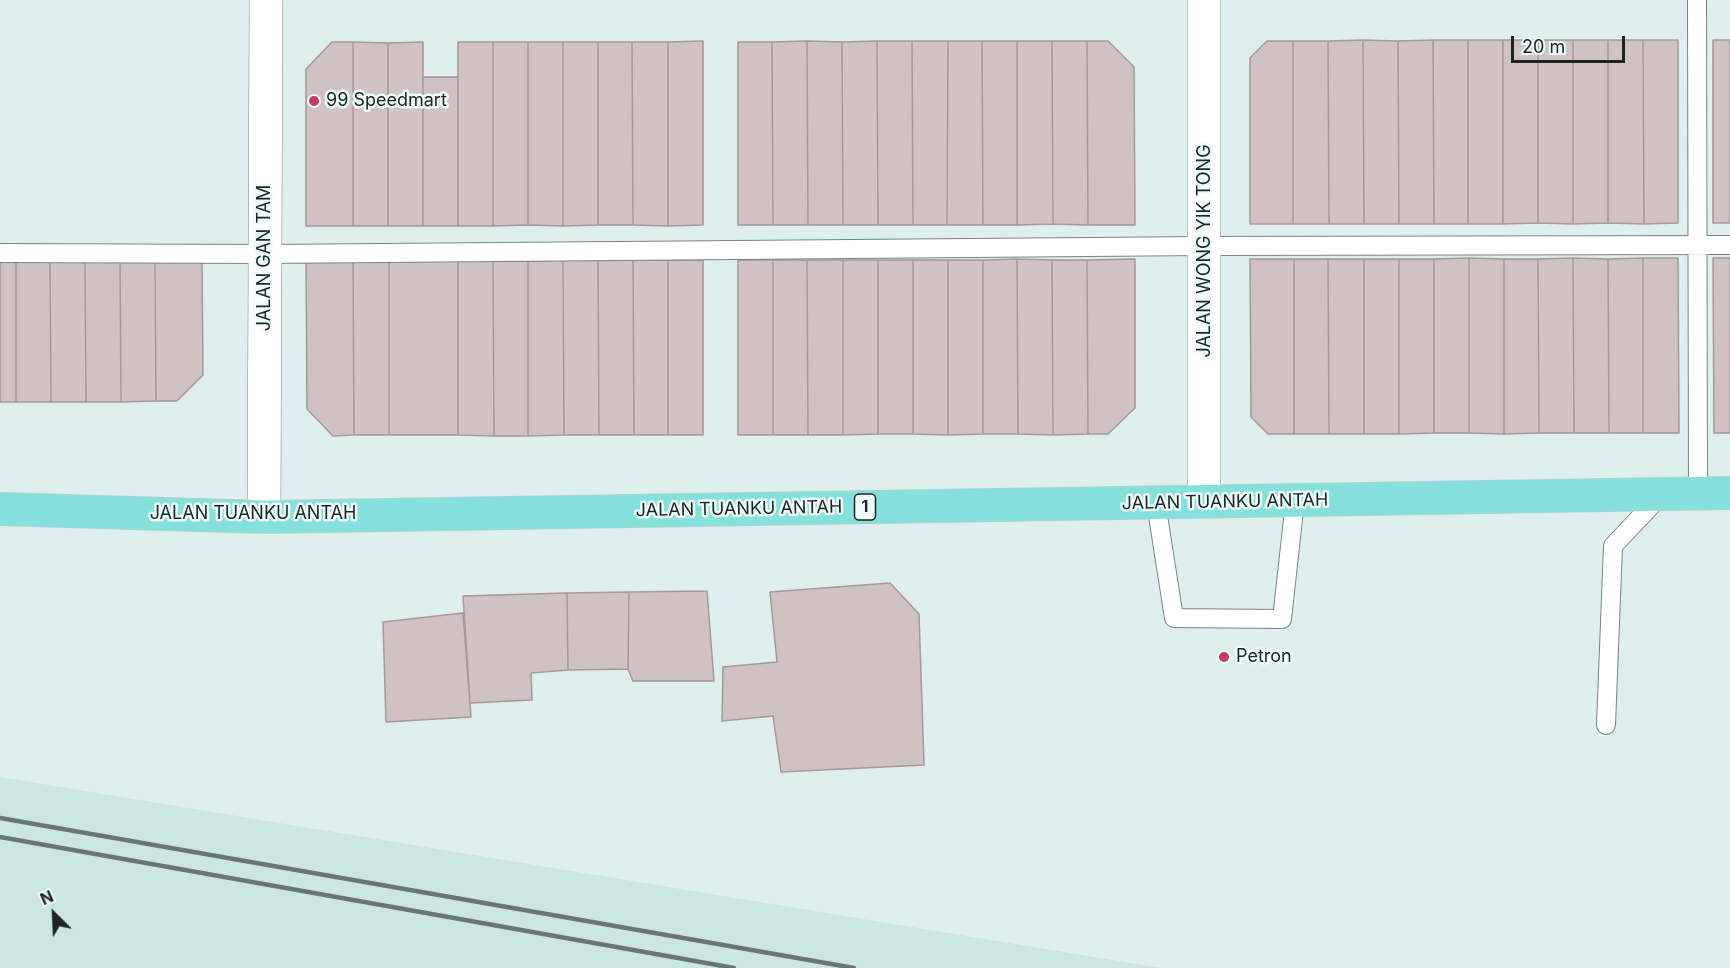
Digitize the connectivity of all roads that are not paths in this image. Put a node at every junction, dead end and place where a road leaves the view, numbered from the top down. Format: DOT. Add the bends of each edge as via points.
graph roads {
  1 [pos="266,0"];
  2 [pos="1204,0"];
  3 [pos="1697,0"];
  4 [pos="1698,245"];
  5 [pos="1730,245"];
  6 [pos="1205,246"];
  7 [pos="0,253"];
  8 [pos="265,254"];
  9 [pos="1664,493"];
  10 [pos="1698,493"];
  11 [pos="1730,493"];
  12 [pos="1204,501"];
  13 [pos="1295,501"];
  14 [pos="1156,502"];
  15 [pos="0,509"];
  16 [pos="264,517"];
  17 [pos="1606,725"];
  1 -- 8 [label="street, JALAN GAN TAM"];
  2 -- 6 [label="street, JALAN WONG YIK TONG"];
  3 -- 4 [label="lane"];
  4 -- 5 [label="lane"];
  4 -- 6 [label="lane"];
  4 -- 10 [label="lane"];
  6 -- 8 [label="lane"];
  6 -- 12 [label="street, JALAN WONG YIK TONG"];
  7 -- 8 [label="lane"];
  8 -- 16 [label="street, JALAN GAN TAM"];
  9 -- 10 [label="highway, JALAN TUANKU ANTAH / 1"];
  9 -- 13 [label="highway, JALAN TUANKU ANTAH / 1"];
  9 -- 17 [label="lane" via="1613,546"];
  10 -- 11 [label="highway, JALAN TUANKU ANTAH / 1"];
  12 -- 13 [label="highway, JALAN TUANKU ANTAH / 1"];
  12 -- 14 [label="highway, JALAN TUANKU ANTAH / 1"];
  13 -- 14 [label="lane" via="1282,619 1174,618"];
  14 -- 16 [label="highway, JALAN TUANKU ANTAH / 1"];
  15 -- 16 [label="highway, JALAN TUANKU ANTAH / 1"];
}
